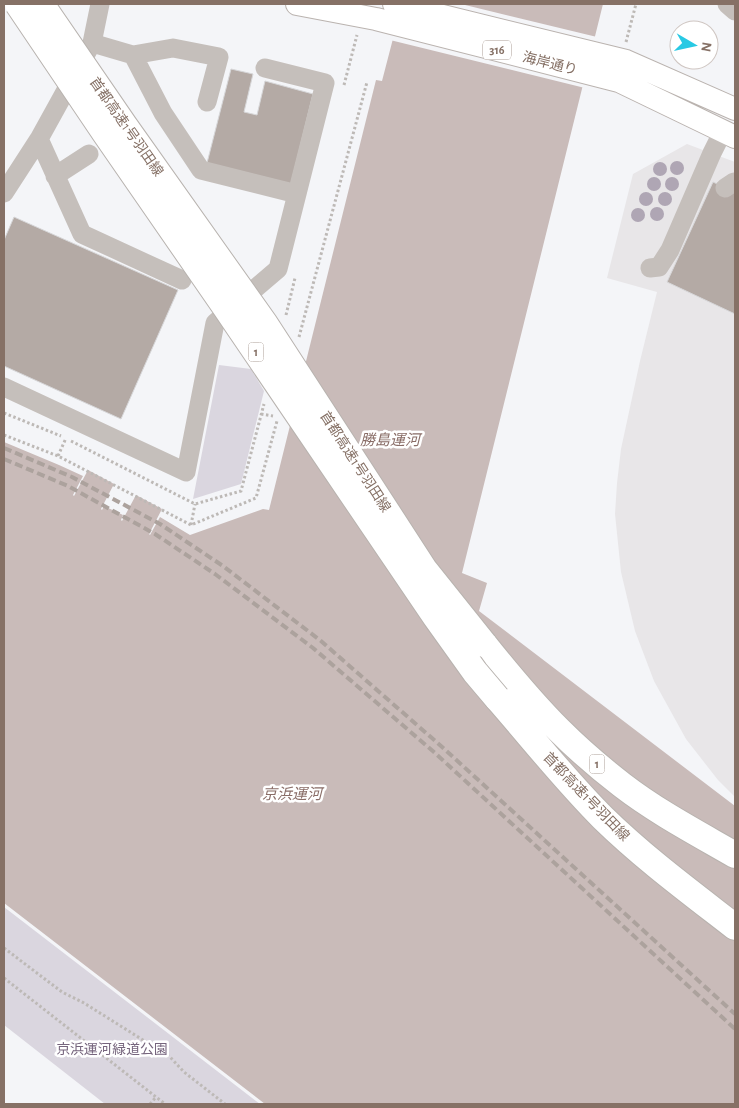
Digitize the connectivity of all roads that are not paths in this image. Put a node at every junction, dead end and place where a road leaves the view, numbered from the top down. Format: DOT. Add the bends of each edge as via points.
graph roads {
  1 [pos="18,4"];
  2 [pos="41,4"];
  3 [pos="100,4"];
  4 [pos="297,4"];
  5 [pos="394,4"];
  6 [pos="727,4"];
  7 [pos="735,11"];
  8 [pos="92,43"];
  9 [pos="133,54"];
  10 [pos="623,63"];
  11 [pos="265,68"];
  12 [pos="207,102"];
  13 [pos="734,104"];
  14 [pos="729,134"];
  15 [pos="39,140"];
  16 [pos="88,154"];
  17 [pos="56,176"];
  18 [pos="4,193"];
  19 [pos="297,194"];
  20 [pos="650,268"];
  21 [pos="182,280"];
  22 [pos="4,387"];
  23 [pos="735,856"];
  24 [pos="735,927"];
  1 -- 24 [label="highway, 首都高速1号羽田線 / 1, bridge" via="475,672 547,758 604,818 663,871"];
  2 -- 23 [label="highway, 首都高速1号羽田線 / 1, bridge" via="265,324 424,568 509,675 559,730 617,781"];
  3 -- 8 [label="lane"];
  4 -- 10 [label="main road, 海岸通り / 316"];
  5 -- 10 [label="main road, 海岸通り / 316"];
  6 -- 7 [label="lane"];
  8 -- 9 [label="lane"];
  8 -- 15 [label="lane"];
  9 -- 12 [label="lane" via="173,48 219,57"];
  9 -- 19 [label="lane" via="162,113 201,170"];
  10 -- 13 [label="main road, 海岸通り / 316"];
  10 -- 14 [label="main road, 海岸通り / 316"];
  11 -- 19 [label="lane" via="325,83"];
  14 -- 20 [label="lane" via="712,153 670,250 659,267"];
  15 -- 17 [label="lane"];
  15 -- 18 [label="lane"];
  16 -- 17 [label="lane"];
  17 -- 21 [label="lane" via="82,234"];
  19 -- 22 [label="lane" via="278,269 215,323 186,472"];
}
